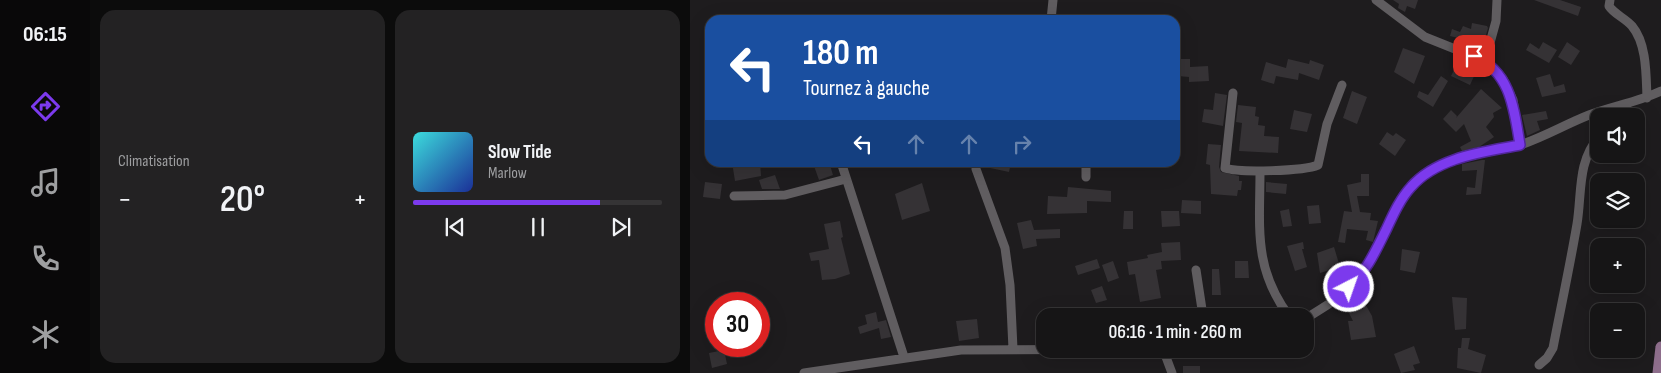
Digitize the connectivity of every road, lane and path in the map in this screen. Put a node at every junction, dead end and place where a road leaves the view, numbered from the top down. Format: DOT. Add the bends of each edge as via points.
graph roads {
  1 [pos="1052,0"];
  2 [pos="1376,0"];
  3 [pos="1497,0"];
  4 [pos="1610,0"];
  5 [pos="1051,15"];
  6 [pos="1485,61"];
  7 [pos="1342,85"];
  8 [pos="1661,91"];
  9 [pos="1233,92"];
  10 [pos="1647,98"];
  11 [pos="1628,104"];
  12 [pos="1624,108"];
  13 [pos="1520,145"];
  14 [pos="1590,148"];
  15 [pos="842,167"];
  16 [pos="1086,167"];
  17 [pos="976,169"];
  18 [pos="1260,171"];
  19 [pos="1086,177"];
  20 [pos="846,179"];
  21 [pos="734,196"];
  22 [pos="1196,270"];
  23 [pos="1202,308"];
  24 [pos="1282,308"];
  25 [pos="1314,313"];
  26 [pos="1661,347"];
  27 [pos="1013,349"];
  28 [pos="1036,350"];
  29 [pos="904,357"];
  30 [pos="1166,358"];
  31 [pos="1539,365"];
  32 [pos="804,373"];
  33 [pos="1172,373"];
  34 [pos="1658,373"];
  1 -- 5 [label="street"];
  2 -- 6 [label="street" via="1425,37"];
  3 -- 6 [label="street" via="1496,21"];
  4 -- 10 [label="street" via="1612,10 1634,28 1640,40"];
  6 -- 13 [label="street" via="1503,79 1513,100"];
  7 -- 18 [label="street" via="1327,124 1318,166"];
  8 -- 10 [label="street"];
  9 -- 18 [label="street" via="1225,168"];
  10 -- 11 [label="street"];
  11 -- 12 [label="street"];
  11 -- 13 [label="street" via="1590,115"];
  13 -- 25 [label="street" via="1456,160 1426,173 1399,203 1362,276"];
  14 -- 31 [label="street" via="1580,182 1578,222 1553,348"];
  15 -- 20 [label="street"];
  16 -- 19 [label="street"];
  17 -- 27 [label="street" via="1005,248"];
  18 -- 24 [label="street" via="1262,262"];
  20 -- 21 [label="street" via="785,195"];
  20 -- 29 [label="street"];
  22 -- 23 [label="street"];
  26 -- 34 [label="main road"];
  27 -- 28 [label="street"];
  27 -- 29 [label="street" via="961,350"];
  29 -- 32 [label="street"];
  30 -- 33 [label="street"];
}
